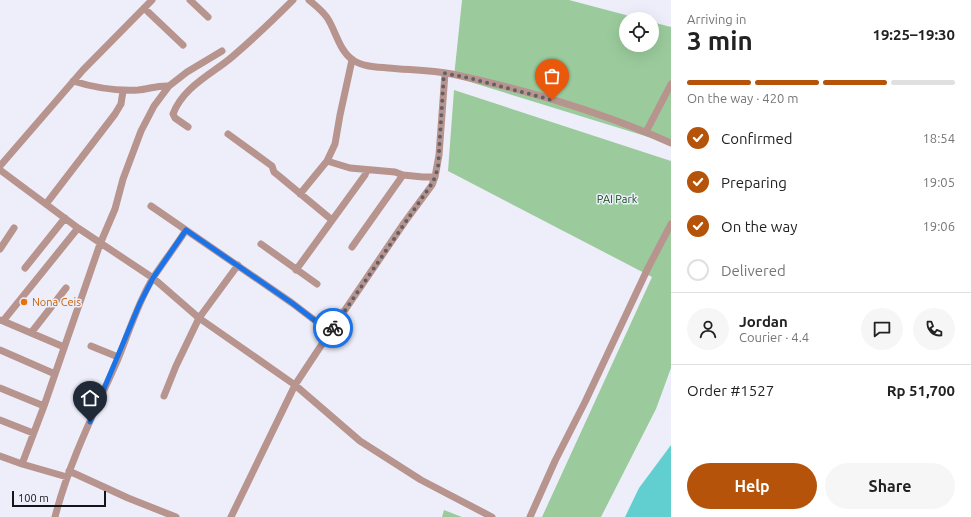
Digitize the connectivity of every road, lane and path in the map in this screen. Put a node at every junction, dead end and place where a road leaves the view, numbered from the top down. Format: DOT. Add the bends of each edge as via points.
graph roads {
  1 [pos="152,0"];
  2 [pos="190,0"];
  3 [pos="293,0"];
  4 [pos="309,0"];
  5 [pos="144,8"];
  6 [pos="208,17"];
  7 [pos="182,45"];
  8 [pos="222,51"];
  9 [pos="352,60"];
  10 [pos="444,73"];
  11 [pos="73,82"];
  12 [pos="671,84"];
  13 [pos="169,86"];
  14 [pos="123,91"];
  15 [pos="188,127"];
  16 [pos="646,132"];
  17 [pos="228,134"];
  18 [pos="671,143"];
  19 [pos="327,161"];
  20 [pos="0,166"];
  21 [pos="0,170"];
  22 [pos="367,170"];
  23 [pos="403,176"];
  24 [pos="435,177"];
  25 [pos="300,194"];
  26 [pos="46,204"];
  27 [pos="151,206"];
  28 [pos="65,218"];
  29 [pos="332,220"];
  30 [pos="671,224"];
  31 [pos="14,228"];
  32 [pos="78,228"];
  33 [pos="186,230"];
  34 [pos="100,244"];
  35 [pos="261,244"];
  36 [pos="352,247"];
  37 [pos="0,249"];
  38 [pos="238,265"];
  39 [pos="25,268"];
  40 [pos="296,270"];
  41 [pos="153,278"];
  42 [pos="317,284"];
  43 [pos="66,288"];
  44 [pos="200,318"];
  45 [pos="1,321"];
  46 [pos="330,332"];
  47 [pos="31,333"];
  48 [pos="91,346"];
  49 [pos="64,347"];
  50 [pos="0,350"];
  51 [pos="118,357"];
  52 [pos="55,374"];
  53 [pos="295,385"];
  54 [pos="0,388"];
  55 [pos="164,396"];
  56 [pos="44,406"];
  57 [pos="0,420"];
  58 [pos="33,433"];
  59 [pos="0,456"];
  60 [pos="22,464"];
  61 [pos="68,474"];
  62 [pos="55,517"];
  63 [pos="176,517"];
  64 [pos="231,517"];
  65 [pos="492,517"];
  66 [pos="530,517"];
  1 -- 5 [label="street"];
  2 -- 6 [label="street"];
  3 -- 15 [label="street" via="261,32 180,100 173,116"];
  4 -- 9 [label="street" via="324,14 340,45"];
  5 -- 7 [label="street"];
  5 -- 11 [label="street"];
  8 -- 13 [label="street"];
  9 -- 10 [label="street" via="378,67"];
  9 -- 19 [label="street" via="337,140"];
  10 -- 16 [label="street" via="564,103"];
  10 -- 24 [label="street" via="440,148"];
  11 -- 14 [label="street"];
  11 -- 20 [label="street"];
  12 -- 16 [label="street"];
  13 -- 14 [label="street"];
  13 -- 34 [label="street" via="154,106 141,131"];
  14 -- 26 [label="street" via="116,114"];
  16 -- 18 [label="street"];
  17 -- 25 [label="street" via="272,166 275,172"];
  19 -- 22 [label="street"];
  19 -- 25 [label="street"];
  21 -- 26 [label="street"];
  22 -- 23 [label="street" via="395,172"];
  22 -- 29 [label="street"];
  23 -- 24 [label="street"];
  23 -- 36 [label="street"];
  24 -- 46 [label="street" via="432,185"];
  25 -- 29 [label="street"];
  26 -- 28 [label="street"];
  27 -- 33 [label="street"];
  28 -- 32 [label="street"];
  28 -- 39 [label="street"];
  29 -- 40 [label="street"];
  30 -- 66 [label="street"];
  31 -- 37 [label="street"];
  32 -- 34 [label="street"];
  32 -- 45 [label="street"];
  33 -- 38 [label="street"];
  33 -- 41 [label="street"];
  34 -- 41 [label="street"];
  34 -- 49 [label="street"];
  35 -- 40 [label="street"];
  38 -- 44 [label="street"];
  38 -- 46 [label="street"];
  40 -- 42 [label="street"];
  41 -- 44 [label="street"];
  41 -- 51 [label="street"];
  43 -- 47 [label="street"];
  44 -- 53 [label="street"];
  44 -- 55 [label="street"];
  45 -- 47 [label="street"];
  46 -- 53 [label="street"];
  47 -- 49 [label="street"];
  48 -- 51 [label="street"];
  49 -- 52 [label="street"];
  50 -- 52 [label="street"];
  51 -- 61 [label="street"];
  52 -- 56 [label="street"];
  53 -- 64 [label="street"];
  53 -- 65 [label="street" via="360,440 420,480"];
  54 -- 56 [label="street"];
  56 -- 58 [label="street"];
  57 -- 58 [label="street"];
  58 -- 60 [label="street"];
  59 -- 60 [label="street"];
  60 -- 61 [label="street"];
  61 -- 62 [label="street"];
  61 -- 63 [label="street"];
}
